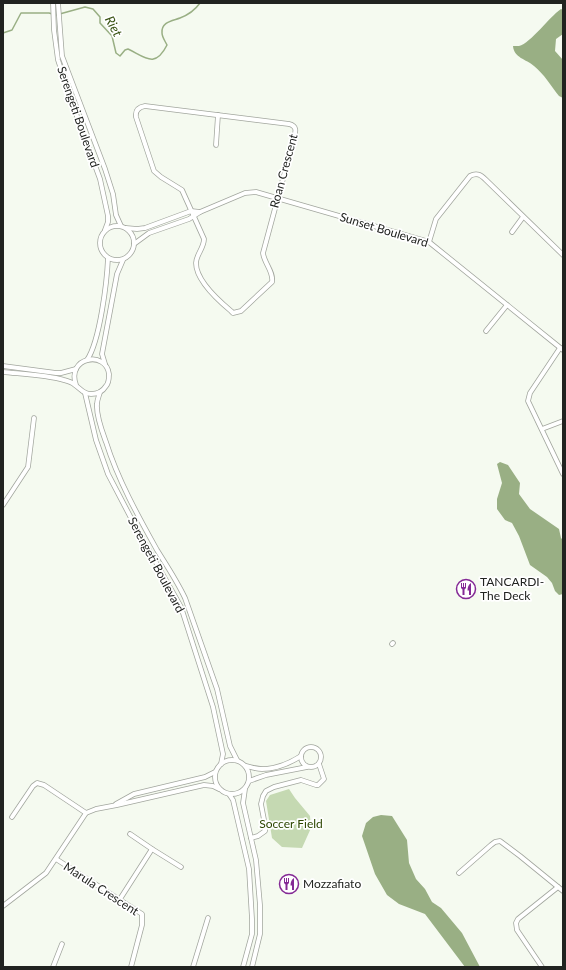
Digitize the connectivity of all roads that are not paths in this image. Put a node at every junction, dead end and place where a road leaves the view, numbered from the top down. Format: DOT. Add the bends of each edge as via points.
graph roads {
  1 [pos="52,3"];
  2 [pos="58,3"];
  3 [pos="218,115"];
  4 [pos="216,145"];
  5 [pos="277,198"];
  6 [pos="191,211"];
  7 [pos="200,212"];
  8 [pos="194,216"];
  9 [pos="523,217"];
  10 [pos="169,219"];
  11 [pos="171,225"];
  12 [pos="121,226"];
  13 [pos="126,228"];
  14 [pos="105,230"];
  15 [pos="512,232"];
  16 [pos="429,242"];
  17 [pos="134,244"];
  18 [pos="563,255"];
  19 [pos="108,258"];
  20 [pos="123,260"];
  21 [pos="507,304"];
  22 [pos="486,331"];
  23 [pos="562,349"];
  24 [pos="87,360"];
  25 [pos="105,365"];
  26 [pos="3,366"];
  27 [pos="26,369"];
  28 [pos="76,369"];
  29 [pos="3,372"];
  30 [pos="25,375"];
  31 [pos="76,385"];
  32 [pos="100,392"];
  33 [pos="85,393"];
  34 [pos="34,418"];
  35 [pos="563,421"];
  36 [pos="542,429"];
  37 [pos="563,474"];
  38 [pos="3,493"];
  39 [pos="8,497"];
  40 [pos="3,505"];
  41 [pos="301,756"];
  42 [pos="237,760"];
  43 [pos="220,764"];
  44 [pos="319,764"];
  45 [pos="246,765"];
  46 [pos="308,767"];
  47 [pos="216,772"];
  48 [pos="249,781"];
  49 [pos="158,788"];
  50 [pos="220,789"];
  51 [pos="245,789"];
  52 [pos="141,792"];
  53 [pos="229,794"];
  54 [pos="160,795"];
  55 [pos="142,799"];
  56 [pos="112,806"];
  57 [pos="86,813"];
  58 [pos="12,817"];
  59 [pos="130,834"];
  60 [pos="251,838"];
  61 [pos="152,850"];
  62 [pos="56,859"];
  63 [pos="181,867"];
  64 [pos="459,873"];
  65 [pos="558,887"];
  66 [pos="563,891"];
  67 [pos="120,899"];
  68 [pos="3,906"];
  69 [pos="208,918"];
  70 [pos="62,944"];
  71 [pos="53,967"];
  72 [pos="131,967"];
  73 [pos="193,967"];
  74 [pos="243,967"];
  75 [pos="252,967"];
  76 [pos="542,967"];
  1 -- 14 [label="street, Serengeti Boulevard" via="56,51 62,75 100,179 108,216"];
  2 -- 12 [label="street, Serengeti Boulevard" via="62,56 105,169"];
  3 -- 4 [label="street"];
  3 -- 5 [label="street, Roan Crescent" via="293,126 295,132"];
  3 -- 6 [label="street, Roan Crescent" via="146,106 136,111 154,171 182,190"];
  5 -- 7 [label="street, Sunset Boulevard" via="256,192 246,193"];
  5 -- 8 [label="street, Roan Crescent" via="263,253 272,282 237,312 227,308 201,280 196,264 204,239"];
  5 -- 16 [label="street, Sunset Boulevard"];
  6 -- 7 [label="street"];
  6 -- 8 [label="street"];
  6 -- 10 [label="street"];
  7 -- 8 [label="street, Sunset Boulevard"];
  8 -- 11 [label="street"];
  9 -- 15 [label="street"];
  9 -- 16 [label="street" via="481,175 475,174 470,176 436,219"];
  9 -- 18 [label="street"];
  10 -- 11 [label="street"];
  10 -- 13 [label="street" via="140,229"];
  11 -- 17 [label="street" via="149,233"];
  12 -- 13 [label="street"];
  12 -- 14 [label="street"];
  13 -- 17 [label="street" via="133,236"];
  14 -- 19 [label="street" via="100,246"];
  16 -- 21 [label="street, Sunset Boulevard"];
  17 -- 20 [label="street" via="132,252"];
  19 -- 20 [label="street"];
  19 -- 24 [label="street" via="106,286 96,338"];
  20 -- 25 [label="street" via="117,274 102,354"];
  21 -- 22 [label="street"];
  21 -- 23 [label="street, Sunset Boulevard"];
  23 -- 36 [label="street" via="528,398 529,406"];
  24 -- 25 [label="street" via="96,360"];
  24 -- 28 [label="street" via="80,363"];
  25 -- 32 [label="street" via="109,381"];
  26 -- 27 [label="street"];
  27 -- 28 [label="street" via="56,373"];
  27 -- 30 [label="street"];
  28 -- 31 [label="street"];
  29 -- 30 [label="street"];
  30 -- 31 [label="street" via="61,380"];
  31 -- 33 [label="street"];
  32 -- 33 [label="street"];
  32 -- 42 [label="street, Serengeti Boulevard" via="98,409 112,460 135,508 185,598 217,689 230,746"];
  33 -- 43 [label="street, Serengeti Boulevard" via="96,440 108,474 180,607 213,707 223,754"];
  34 -- 39 [label="street" via="28,467"];
  35 -- 36 [label="street"];
  36 -- 37 [label="street"];
  38 -- 39 [label="street"];
  39 -- 40 [label="street"];
  41 -- 44 [label="street" via="305,749 317,749 321,754"];
  41 -- 45 [label="street" via="267,769"];
  41 -- 46 [label="street" via="303,764"];
  42 -- 43 [label="street" via="231,759"];
  42 -- 45 [label="street"];
  43 -- 47 [label="street"];
  44 -- 46 [label="street" via="312,768"];
  44 -- 60 [label="street" via="324,779 318,785 299,780 266,791 261,804 265,830"];
  45 -- 48 [label="street"];
  46 -- 48 [label="street"];
  47 -- 49 [label="street"];
  47 -- 50 [label="street" via="215,780"];
  48 -- 51 [label="street"];
  49 -- 52 [label="street"];
  49 -- 54 [label="street"];
  50 -- 53 [label="street"];
  50 -- 54 [label="street" via="204,785"];
  51 -- 53 [label="street" via="238,794"];
  51 -- 60 [label="street" via="243,803"];
  52 -- 55 [label="street"];
  52 -- 56 [label="street" via="130,795"];
  53 -- 74 [label="street" via="233,800 249,868 252,934"];
  54 -- 55 [label="street"];
  55 -- 56 [label="street"];
  56 -- 57 [label="street"];
  57 -- 58 [label="street" via="37,783"];
  57 -- 62 [label="street, Marula Crescent"];
  59 -- 61 [label="street"];
  60 -- 75 [label="street" via="258,874 260,922 259,940"];
  61 -- 63 [label="street"];
  61 -- 67 [label="street"];
  62 -- 67 [label="street, Marula Crescent"];
  62 -- 68 [label="street, Marula Crescent" via="46,873"];
  64 -- 65 [label="street" via="491,845 500,842"];
  65 -- 66 [label="street"];
  65 -- 76 [label="street" via="518,919 516,924 517,930"];
  67 -- 72 [label="street, Marula Crescent" via="143,916"];
  69 -- 73 [label="street"];
  70 -- 71 [label="street"];
}
